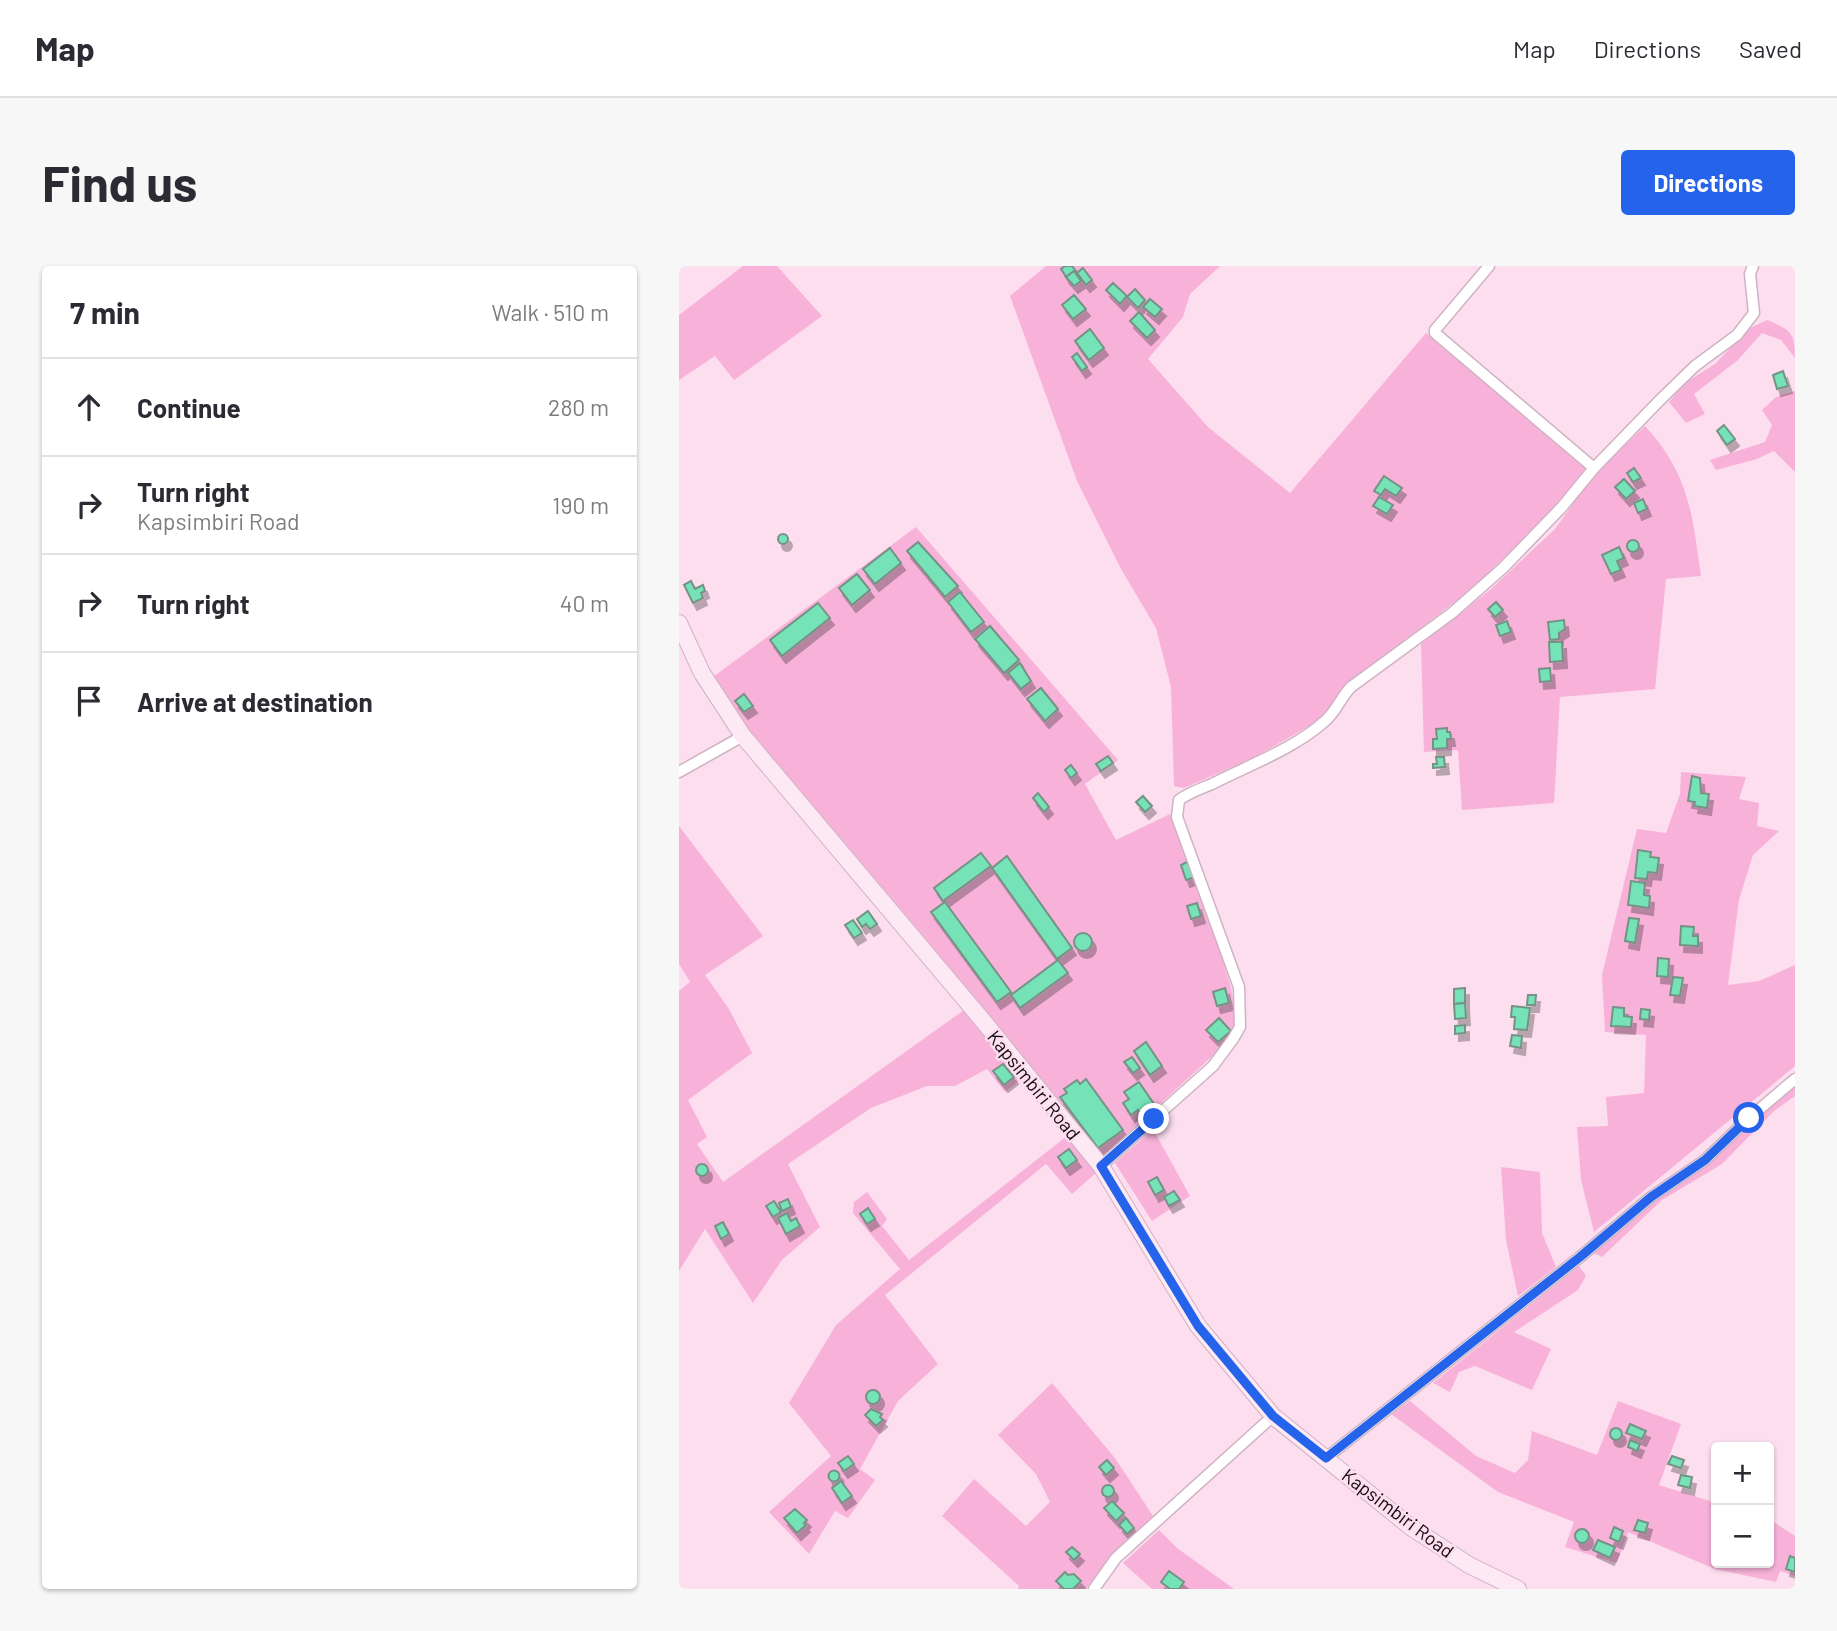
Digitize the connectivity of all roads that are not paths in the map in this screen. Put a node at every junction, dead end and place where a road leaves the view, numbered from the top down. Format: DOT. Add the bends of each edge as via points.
graph roads {
  1 [pos="1489,266"];
  2 [pos="1753,266"];
  3 [pos="1594,468"];
  4 [pos="679,623"];
  5 [pos="743,736"];
  6 [pos="679,772"];
  7 [pos="1795,1079"];
  8 [pos="1101,1166"];
  9 [pos="1273,1416"];
  10 [pos="1326,1458"];
  11 [pos="1094,1589"];
  12 [pos="1518,1589"];
  1 -- 3 [label="street" via="1435,333"];
  2 -- 3 [label="street" via="1754,313 1737,335 1695,366"];
  3 -- 8 [label="street" via="1503,568 1452,613 1350,687 1328,719 1280,750 1179,800 1177,817 1239,987 1240,1027 1213,1066"];
  4 -- 5 [label="street, Kapsimbiri Road" via="702,673"];
  5 -- 6 [label="street"];
  5 -- 8 [label="street, Kapsimbiri Road"];
  7 -- 10 [label="street" via="1705,1160 1651,1197"];
  8 -- 9 [label="street, Kapsimbiri Road" via="1198,1326"];
  9 -- 10 [label="street, Kapsimbiri Road"];
  9 -- 11 [label="street" via="1116,1558"];
  10 -- 12 [label="street, Kapsimbiri Road" via="1430,1541"];
}
